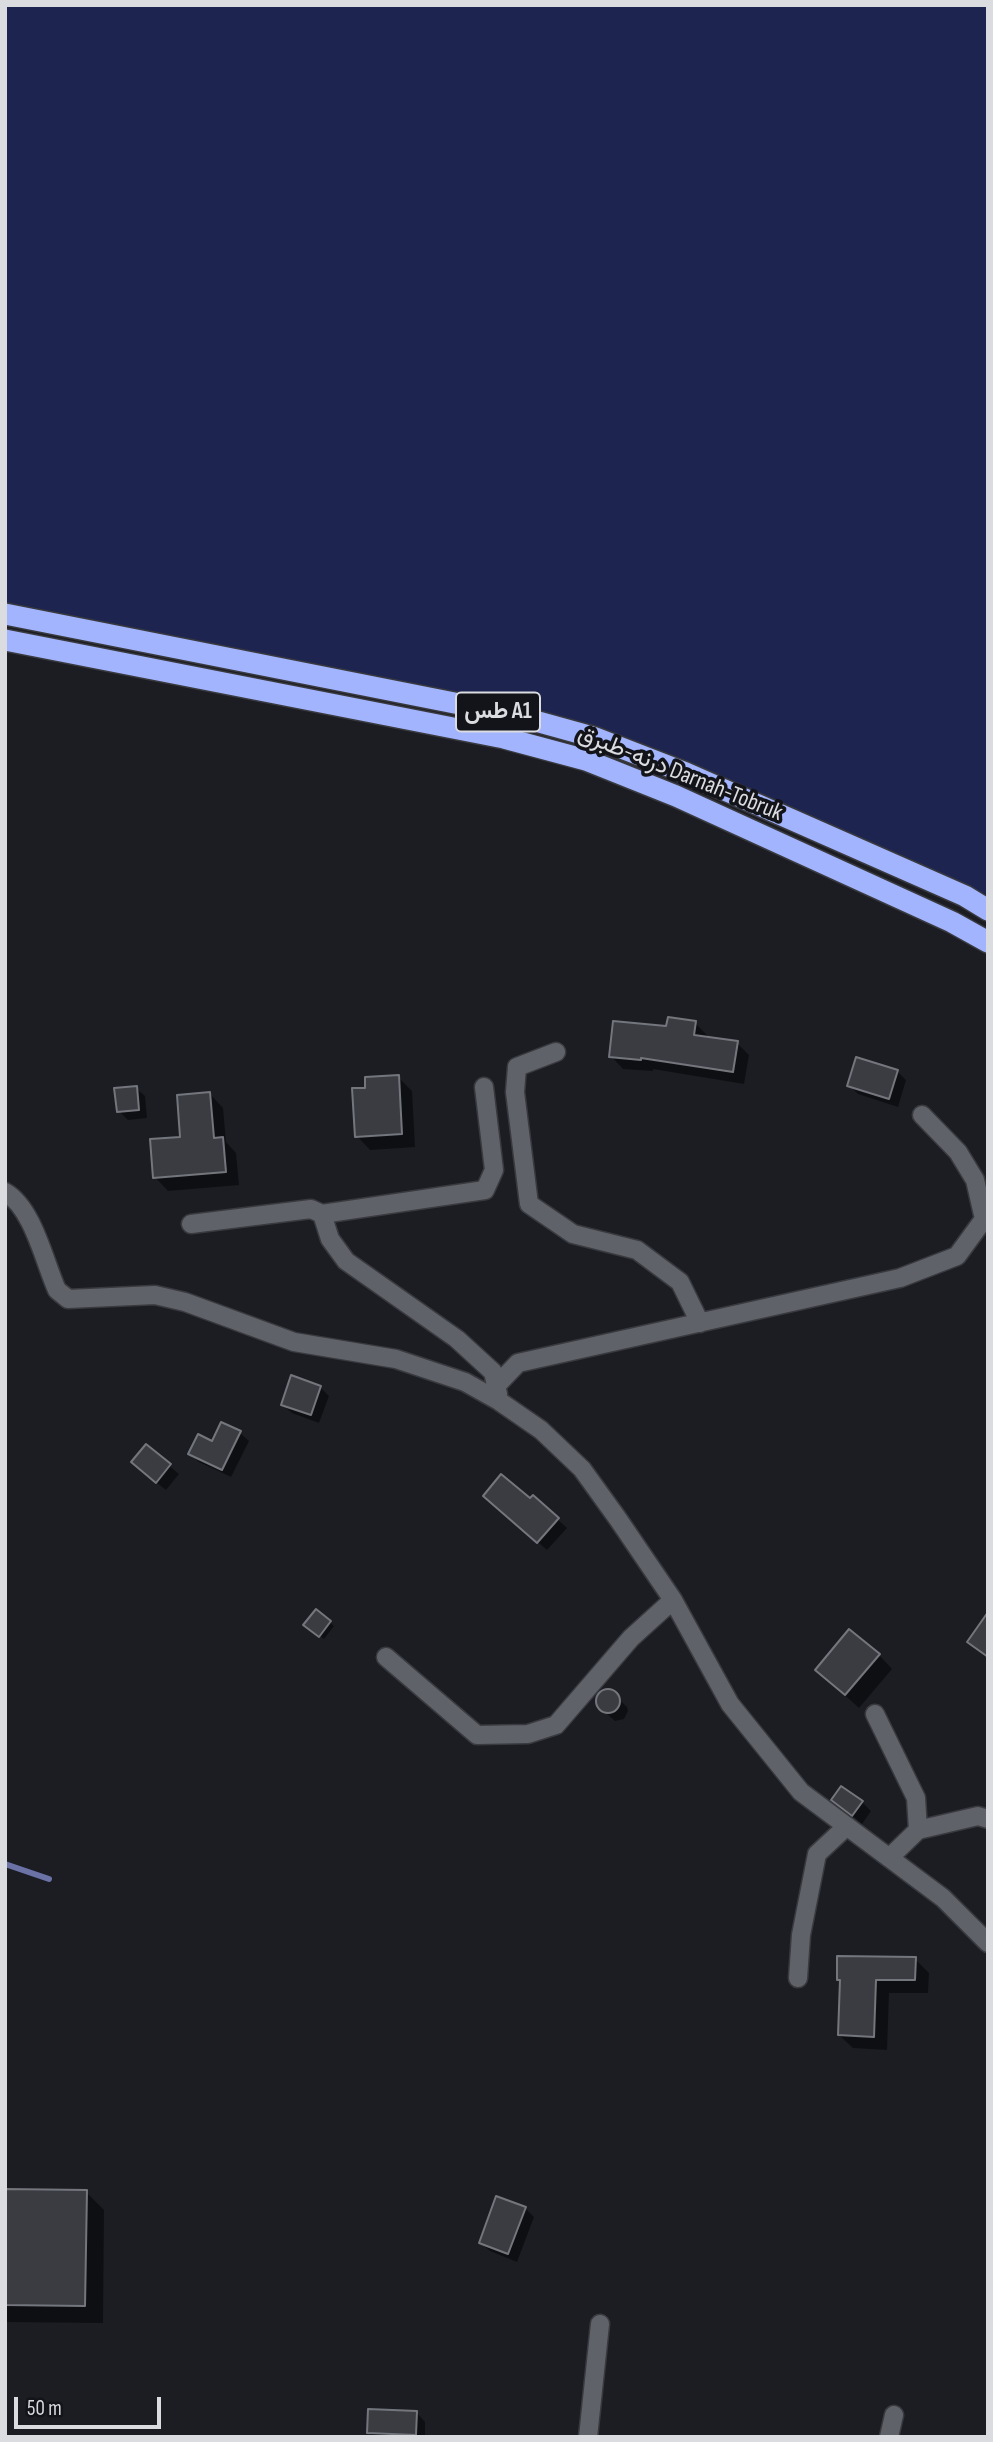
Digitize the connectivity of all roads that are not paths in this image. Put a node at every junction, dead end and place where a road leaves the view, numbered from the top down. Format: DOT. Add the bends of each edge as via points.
graph roads {
  1 [pos="5,614"];
  2 [pos="5,640"];
  3 [pos="988,910"];
  4 [pos="988,942"];
  5 [pos="556,1052"];
  6 [pos="484,1087"];
  7 [pos="922,1115"];
  8 [pos="5,1192"];
  9 [pos="322,1213"];
  10 [pos="191,1224"];
  11 [pos="700,1322"];
  12 [pos="498,1394"];
  13 [pos="673,1600"];
  14 [pos="386,1657"];
  15 [pos="875,1714"];
  16 [pos="988,1819"];
  17 [pos="847,1826"];
  18 [pos="918,1830"];
  19 [pos="889,1858"];
  20 [pos="988,1943"];
  21 [pos="798,1978"];
  22 [pos="600,2324"];
  23 [pos="894,2415"];
  24 [pos="588,2437"];
  25 [pos="889,2437"];
  1 -- 3 [label="highway, درنه-طبرق Darnah-Tobruk / طس A1" via="510,714 593,737 686,773"];
  2 -- 4 [label="highway, درنه-طبرق Darnah-Tobruk / طس A1" via="505,738 586,760 676,796"];
  5 -- 11 [label="street" via="517,1067 515,1091 529,1204 573,1234 637,1250 680,1282"];
  6 -- 9 [label="street" via="494,1170 485,1189"];
  7 -- 11 [label="street" via="958,1153 975,1180 984,1219 957,1256 900,1278"];
  8 -- 12 [label="street" via="24,1208 57,1290 68,1299 155,1295 294,1342 396,1359"];
  9 -- 10 [label="street" via="311,1209"];
  9 -- 12 [label="street" via="330,1238 346,1261 457,1339 493,1372"];
  11 -- 12 [label="street" via="518,1363"];
  12 -- 13 [label="street" via="582,1469"];
  13 -- 14 [label="street" via="631,1638 556,1725 528,1734 477,1735"];
  13 -- 17 [label="street" via="730,1704 801,1791"];
  15 -- 18 [label="street" via="916,1798"];
  16 -- 18 [label="street" via="978,1816"];
  17 -- 19 [label="street"];
  17 -- 21 [label="street" via="817,1854 801,1935"];
  18 -- 19 [label="street"];
  19 -- 20 [label="street" via="943,1898"];
  22 -- 24 [label="street"];
  23 -- 25 [label="street"];
}
